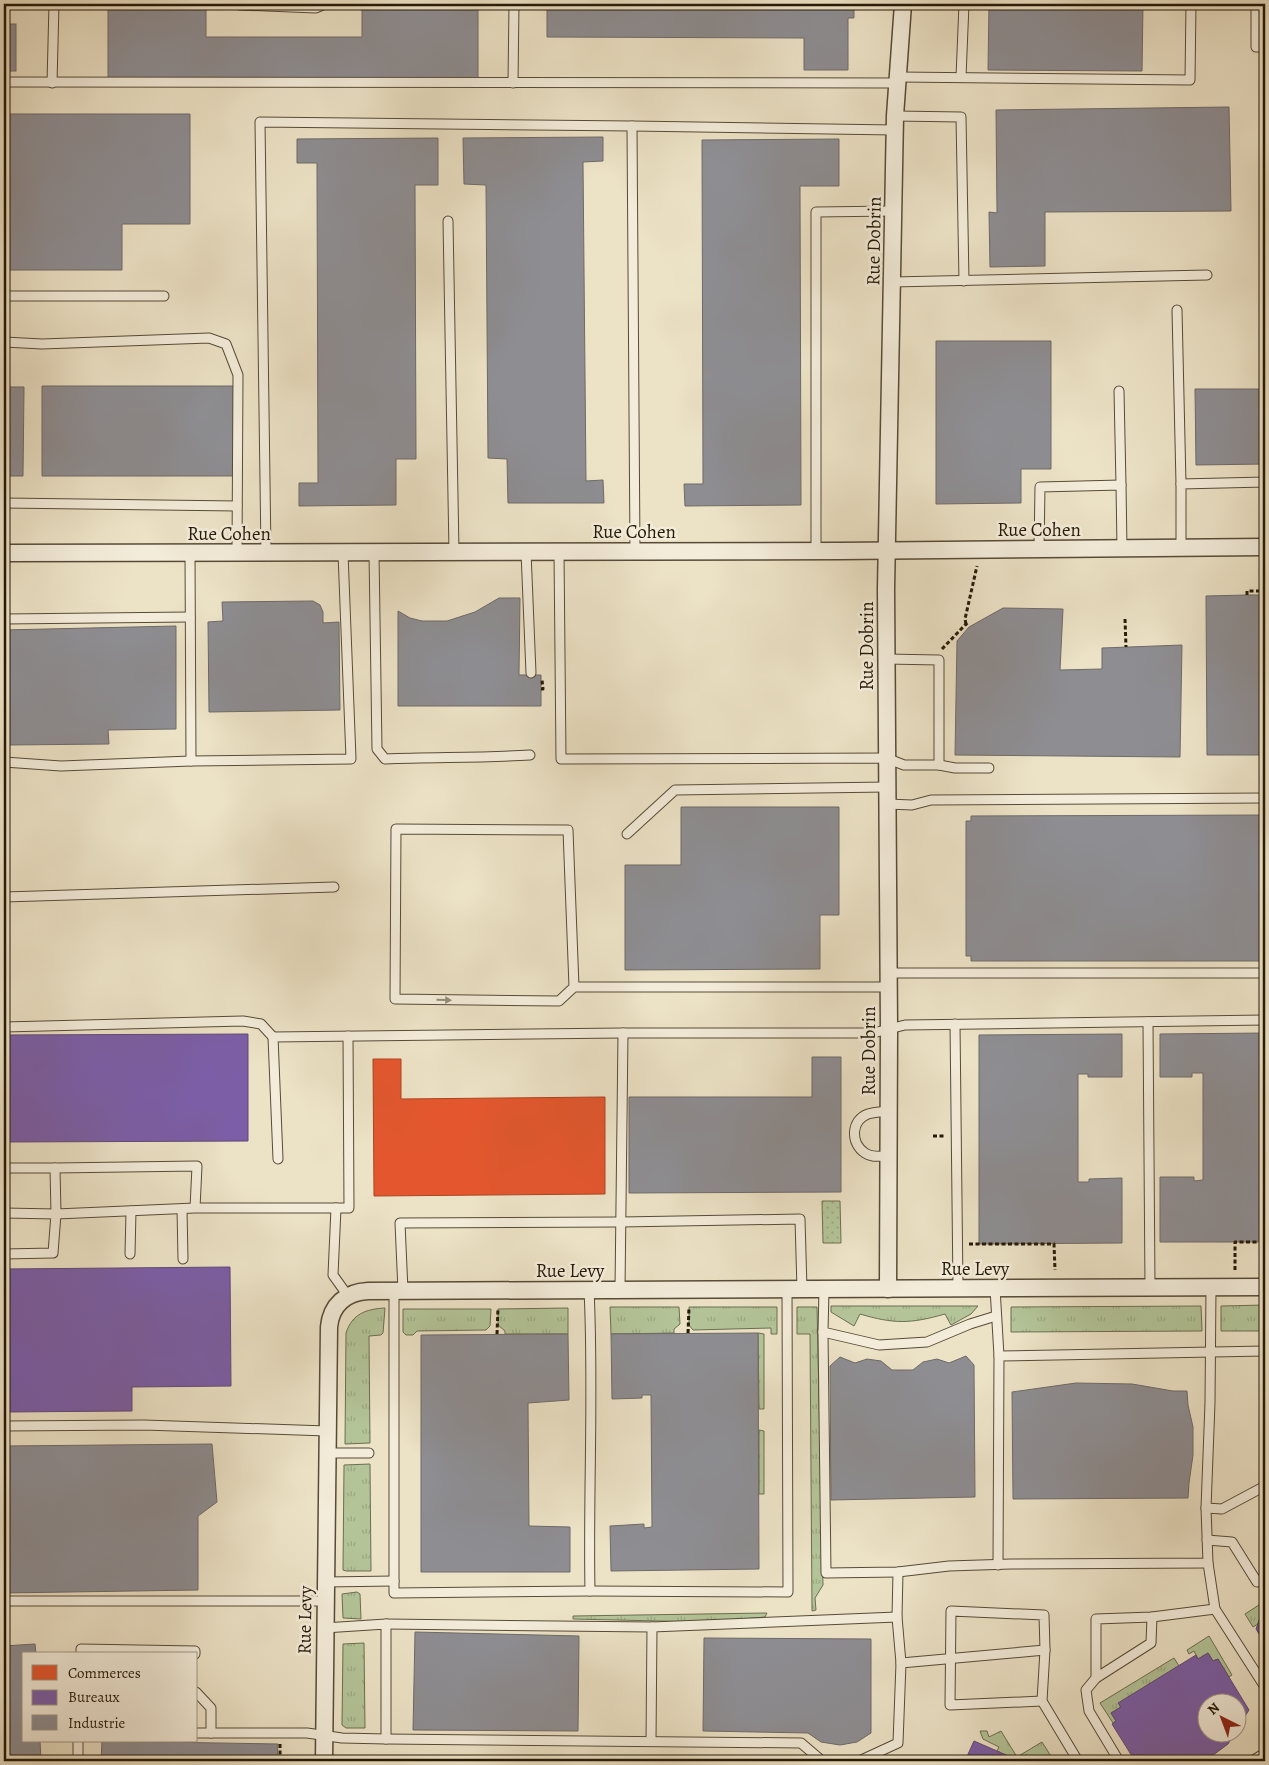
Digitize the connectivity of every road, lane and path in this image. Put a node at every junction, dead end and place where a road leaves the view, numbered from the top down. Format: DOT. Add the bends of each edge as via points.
graph roads {
  1 [pos="54,4"];
  2 [pos="238,4"];
  3 [pos="325,4"];
  4 [pos="514,4"];
  5 [pos="902,4"];
  6 [pos="964,4"];
  7 [pos="1191,4"];
  8 [pos="1256,4"];
  9 [pos="1265,47"];
  10 [pos="961,78"];
  11 [pos="897,80"];
  12 [pos="4,82"];
  13 [pos="52,83"];
  14 [pos="513,83"];
  15 [pos="895,123"];
  16 [pos="632,126"];
  17 [pos="893,211"];
  18 [pos="448,221"];
  19 [pos="1207,275"];
  20 [pos="964,281"];
  21 [pos="892,282"];
  22 [pos="4,296"];
  23 [pos="164,296"];
  24 [pos="1178,310"];
  25 [pos="4,342"];
  26 [pos="1119,391"];
  27 [pos="1265,482"];
  28 [pos="1181,484"];
  29 [pos="1121,485"];
  30 [pos="4,503"];
  31 [pos="237,506"];
  32 [pos="1265,547"];
  33 [pos="1039,548"];
  34 [pos="1122,548"];
  35 [pos="1181,548"];
  36 [pos="887,550"];
  37 [pos="635,551"];
  38 [pos="816,551"];
  39 [pos="374,552"];
  40 [pos="454,552"];
  41 [pos="526,552"];
  42 [pos="559,552"];
  43 [pos="4,553"];
  44 [pos="190,553"];
  45 [pos="237,553"];
  46 [pos="266,553"];
  47 [pos="343,553"];
  48 [pos="977,568"];
  49 [pos="1265,590"];
  50 [pos="1247,596"];
  51 [pos="190,617"];
  52 [pos="4,619"];
  53 [pos="1126,619"];
  54 [pos="1126,647"];
  55 [pos="942,648"];
  56 [pos="886,659"];
  57 [pos="531,673"];
  58 [pos="542,678"];
  59 [pos="541,689"];
  60 [pos="530,755"];
  61 [pos="886,758"];
  62 [pos="191,761"];
  63 [pos="4,762"];
  64 [pos="939,765"];
  65 [pos="989,768"];
  66 [pos="887,787"];
  67 [pos="1265,798"];
  68 [pos="886,804"];
  69 [pos="627,834"];
  70 [pos="334,888"];
  71 [pos="4,897"];
  72 [pos="1265,973"];
  73 [pos="888,980"];
  74 [pos="574,987"];
  75 [pos="1265,1020"];
  76 [pos="1148,1022"];
  77 [pos="955,1024"];
  78 [pos="4,1027"];
  79 [pos="889,1029"];
  80 [pos="623,1032"];
  81 [pos="273,1036"];
  82 [pos="348,1036"];
  83 [pos="888,1111"];
  84 [pos="888,1156"];
  85 [pos="278,1159"];
  86 [pos="4,1168"];
  87 [pos="55,1168"];
  88 [pos="195,1208"];
  89 [pos="336,1208"];
  90 [pos="182,1209"];
  91 [pos="131,1211"];
  92 [pos="4,1214"];
  93 [pos="56,1214"];
  94 [pos="621,1222"];
  95 [pos="1265,1242"];
  96 [pos="968,1244"];
  97 [pos="4,1254"];
  98 [pos="130,1254"];
  99 [pos="182,1259"];
  100 [pos="1055,1270"];
  101 [pos="1235,1270"];
  102 [pos="1150,1287"];
  103 [pos="1211,1287"];
  104 [pos="1265,1287"];
  105 [pos="958,1288"];
  106 [pos="995,1288"];
  107 [pos="795,1289"];
  108 [pos="824,1289"];
  109 [pos="888,1289"];
  110 [pos="589,1290"];
  111 [pos="620,1290"];
  112 [pos="398,1291"];
  113 [pos="348,1296"];
  114 [pos="689,1307"];
  115 [pos="498,1308"];
  116 [pos="996,1316"];
  117 [pos="824,1332"];
  118 [pos="688,1333"];
  119 [pos="497,1334"];
  120 [pos="1265,1351"];
  121 [pos="1210,1352"];
  122 [pos="998,1356"];
  123 [pos="4,1426"];
  124 [pos="327,1431"];
  125 [pos="326,1453"];
  126 [pos="369,1453"];
  127 [pos="1265,1486"];
  128 [pos="1206,1508"];
  129 [pos="1207,1540"];
  130 [pos="1208,1564"];
  131 [pos="998,1565"];
  132 [pos="898,1572"];
  133 [pos="1265,1577"];
  134 [pos="394,1581"];
  135 [pos="325,1582"];
  136 [pos="590,1591"];
  137 [pos="4,1601"];
  138 [pos="324,1601"];
  139 [pos="1215,1609"];
  140 [pos="1152,1617"];
  141 [pos="897,1618"];
  142 [pos="386,1624"];
  143 [pos="652,1627"];
  144 [pos="324,1628"];
  145 [pos="1044,1650"];
  146 [pos="80,1652"];
  147 [pos="195,1652"];
  148 [pos="950,1659"];
  149 [pos="901,1663"];
  150 [pos="1096,1678"];
  151 [pos="1265,1687"];
  152 [pos="198,1694"];
  153 [pos="1042,1702"];
  154 [pos="198,1733"];
  155 [pos="210,1733"];
  156 [pos="324,1735"];
  157 [pos="386,1739"];
  158 [pos="651,1741"];
  159 [pos="78,1742"];
  160 [pos="1265,1753"];
  161 [pos="78,1761"];
  162 [pos="324,1761"];
  163 [pos="822,1761"];
  164 [pos="858,1761"];
  165 [pos="1078,1761"];
  166 [pos="1119,1761"];
  167 [pos="1252,1761"];
  1 -- 13 [label="lane"];
  2 -- 3 [label="lane" via="316,8"];
  4 -- 14 [label="lane"];
  5 -- 11 [label="street, Rue Dobrin"];
  6 -- 10 [label="lane"];
  7 -- 10 [label="lane" via="1190,80"];
  8 -- 9 [label="lane" via="1256,47"];
  10 -- 11 [label="lane"];
  11 -- 14 [label="lane"];
  11 -- 15 [label="street, Rue Dobrin"];
  12 -- 13 [label="lane"];
  13 -- 14 [label="lane"];
  15 -- 16 [label="lane"];
  15 -- 17 [label="street, Rue Dobrin"];
  15 -- 20 [label="lane" via="961,117"];
  16 -- 37 [label="lane"];
  16 -- 46 [label="lane" via="260,122"];
  17 -- 21 [label="street, Rue Dobrin"];
  17 -- 38 [label="lane" via="816,212"];
  18 -- 40 [label="lane"];
  19 -- 20 [label="lane"];
  20 -- 21 [label="lane"];
  21 -- 36 [label="street, Rue Dobrin"];
  22 -- 23 [label="lane"];
  24 -- 28 [label="lane"];
  25 -- 31 [label="lane" via="42,344 210,338 226,344 238,375"];
  26 -- 29 [label="lane"];
  27 -- 28 [label="lane"];
  28 -- 35 [label="lane"];
  29 -- 33 [label="lane" via="1040,486"];
  29 -- 34 [label="lane"];
  30 -- 31 [label="lane"];
  31 -- 45 [label="lane"];
  32 -- 35 [label="street, Rue Cohen"];
  33 -- 34 [label="street, Rue Cohen"];
  33 -- 36 [label="street, Rue Cohen"];
  34 -- 35 [label="street, Rue Cohen"];
  36 -- 38 [label="street, Rue Cohen"];
  36 -- 56 [label="street, Rue Dobrin"];
  37 -- 38 [label="street, Rue Cohen"];
  37 -- 42 [label="street, Rue Cohen"];
  39 -- 40 [label="street, Rue Cohen"];
  39 -- 47 [label="street, Rue Cohen"];
  39 -- 60 [label="lane" via="377,749 385,759"];
  40 -- 41 [label="street, Rue Cohen"];
  41 -- 42 [label="street, Rue Cohen"];
  41 -- 57 [label="lane"];
  42 -- 61 [label="lane" via="561,759"];
  43 -- 44 [label="street, Rue Cohen"];
  44 -- 45 [label="street, Rue Cohen"];
  44 -- 51 [label="lane"];
  45 -- 46 [label="street, Rue Cohen"];
  46 -- 47 [label="street, Rue Cohen"];
  47 -- 62 [label="lane" via="350,759"];
  48 -- 55 [label="path" via="965,619 967,625"];
  49 -- 50 [label="path" via="1247,591"];
  51 -- 52 [label="lane"];
  51 -- 62 [label="lane"];
  53 -- 54 [label="path"];
  56 -- 61 [label="street, Rue Dobrin"];
  56 -- 64 [label="lane" via="940,660"];
  58 -- 59 [label="path"];
  61 -- 64 [label="lane" via="904,765"];
  61 -- 66 [label="street, Rue Dobrin"];
  62 -- 63 [label="lane" via="61,766"];
  64 -- 65 [label="lane"];
  66 -- 68 [label="street, Rue Dobrin"];
  66 -- 69 [label="lane" via="675,790"];
  67 -- 68 [label="lane" via="931,800 912,805"];
  68 -- 73 [label="street, Rue Dobrin"];
  70 -- 71 [label="lane"];
  72 -- 73 [label="lane"];
  73 -- 74 [label="lane"];
  73 -- 79 [label="street, Rue Dobrin"];
  74 -- 74 [label="lane, one-way" via="568,830 396,829 395,999 560,1001"];
  75 -- 76 [label="lane"];
  76 -- 77 [label="lane"];
  76 -- 102 [label="lane"];
  77 -- 79 [label="lane" via="905,1025"];
  77 -- 105 [label="lane"];
  78 -- 81 [label="lane" via="243,1021 261,1024"];
  79 -- 80 [label="lane" via="873,1033"];
  79 -- 83 [label="street, Rue Dobrin"];
  80 -- 82 [label="lane"];
  80 -- 94 [label="lane"];
  81 -- 82 [label="lane"];
  81 -- 85 [label="lane"];
  82 -- 89 [label="lane" via="349,1208"];
  83 -- 84 [label="street, Rue Dobrin"];
  83 -- 84 [label="lane" via="863,1117 854,1133 858,1146 865,1153"];
  84 -- 109 [label="street, Rue Dobrin"];
  86 -- 87 [label="lane"];
  87 -- 88 [label="lane" via="197,1166"];
  87 -- 93 [label="lane"];
  88 -- 89 [label="lane"];
  88 -- 90 [label="lane"];
  89 -- 113 [label="lane" via="333,1275"];
  90 -- 91 [label="lane"];
  90 -- 99 [label="lane"];
  91 -- 93 [label="lane"];
  91 -- 98 [label="lane"];
  92 -- 93 [label="lane"];
  93 -- 97 [label="lane" via="53,1254"];
  94 -- 107 [label="lane" via="800,1219"];
  94 -- 111 [label="lane"];
  94 -- 112 [label="lane" via="400,1223"];
  95 -- 101 [label="path" via="1235,1242"];
  96 -- 100 [label="path" via="1054,1244"];
  102 -- 103 [label="street, Rue Levy"];
  102 -- 106 [label="street, Rue Levy"];
  103 -- 104 [label="street, Rue Levy"];
  103 -- 121 [label="lane"];
  105 -- 106 [label="street, Rue Levy"];
  105 -- 109 [label="street, Rue Levy"];
  106 -- 116 [label="lane"];
  107 -- 108 [label="street, Rue Levy"];
  107 -- 111 [label="street, Rue Levy"];
  107 -- 136 [label="lane" via="788,1592"];
  108 -- 109 [label="street, Rue Levy"];
  108 -- 117 [label="lane"];
  110 -- 111 [label="street, Rue Levy"];
  110 -- 112 [label="street, Rue Levy"];
  110 -- 136 [label="lane"];
  112 -- 113 [label="street, Rue Levy" via="360,1291"];
  112 -- 134 [label="lane"];
  113 -- 124 [label="street, Rue Levy" via="335,1307 330,1320"];
  114 -- 118 [label="path"];
  115 -- 119 [label="path"];
  116 -- 117 [label="lane" via="927,1342 879,1345"];
  116 -- 122 [label="lane"];
  117 -- 132 [label="lane" via="826,1573"];
  120 -- 121 [label="lane"];
  121 -- 122 [label="lane"];
  121 -- 128 [label="lane"];
  122 -- 131 [label="lane"];
  123 -- 124 [label="lane" via="144,1425"];
  124 -- 125 [label="street, Rue Levy"];
  125 -- 126 [label="lane"];
  125 -- 135 [label="street, Rue Levy"];
  127 -- 128 [label="lane" via="1222,1509"];
  128 -- 129 [label="lane"];
  129 -- 130 [label="lane"];
  129 -- 133 [label="lane" via="1232,1542 1257,1582"];
  130 -- 131 [label="lane"];
  130 -- 139 [label="lane"];
  131 -- 132 [label="lane"];
  132 -- 141 [label="lane"];
  134 -- 135 [label="lane"];
  134 -- 136 [label="lane" via="394,1593"];
  135 -- 138 [label="street, Rue Levy"];
  137 -- 138 [label="lane"];
  138 -- 144 [label="street, Rue Levy"];
  139 -- 140 [label="lane"];
  139 -- 151 [label="lane"];
  140 -- 150 [label="lane" via="1151,1643"];
  140 -- 150 [label="lane" via="1096,1619"];
  141 -- 143 [label="lane"];
  141 -- 149 [label="lane"];
  142 -- 143 [label="lane"];
  142 -- 144 [label="lane"];
  142 -- 157 [label="lane"];
  143 -- 158 [label="lane"];
  144 -- 156 [label="street, Rue Levy"];
  145 -- 148 [label="lane"];
  145 -- 148 [label="lane" via="1044,1615 951,1611"];
  145 -- 153 [label="lane"];
  146 -- 147 [label="lane" via="81,1649"];
  148 -- 149 [label="lane"];
  148 -- 153 [label="lane" via="950,1705"];
  149 -- 164 [label="lane" via="898,1743"];
  150 -- 166 [label="lane" via="1086,1690 1089,1711"];
  152 -- 155 [label="lane" via="211,1708"];
  153 -- 165 [label="lane"];
  154 -- 155 [label="lane"];
  155 -- 156 [label="lane"];
  156 -- 157 [label="lane"];
  156 -- 162 [label="street, Rue Levy"];
  157 -- 158 [label="lane"];
  158 -- 163 [label="lane" via="802,1743"];
  159 -- 161 [label="lane"];
  160 -- 167 [label="lane"];
}
